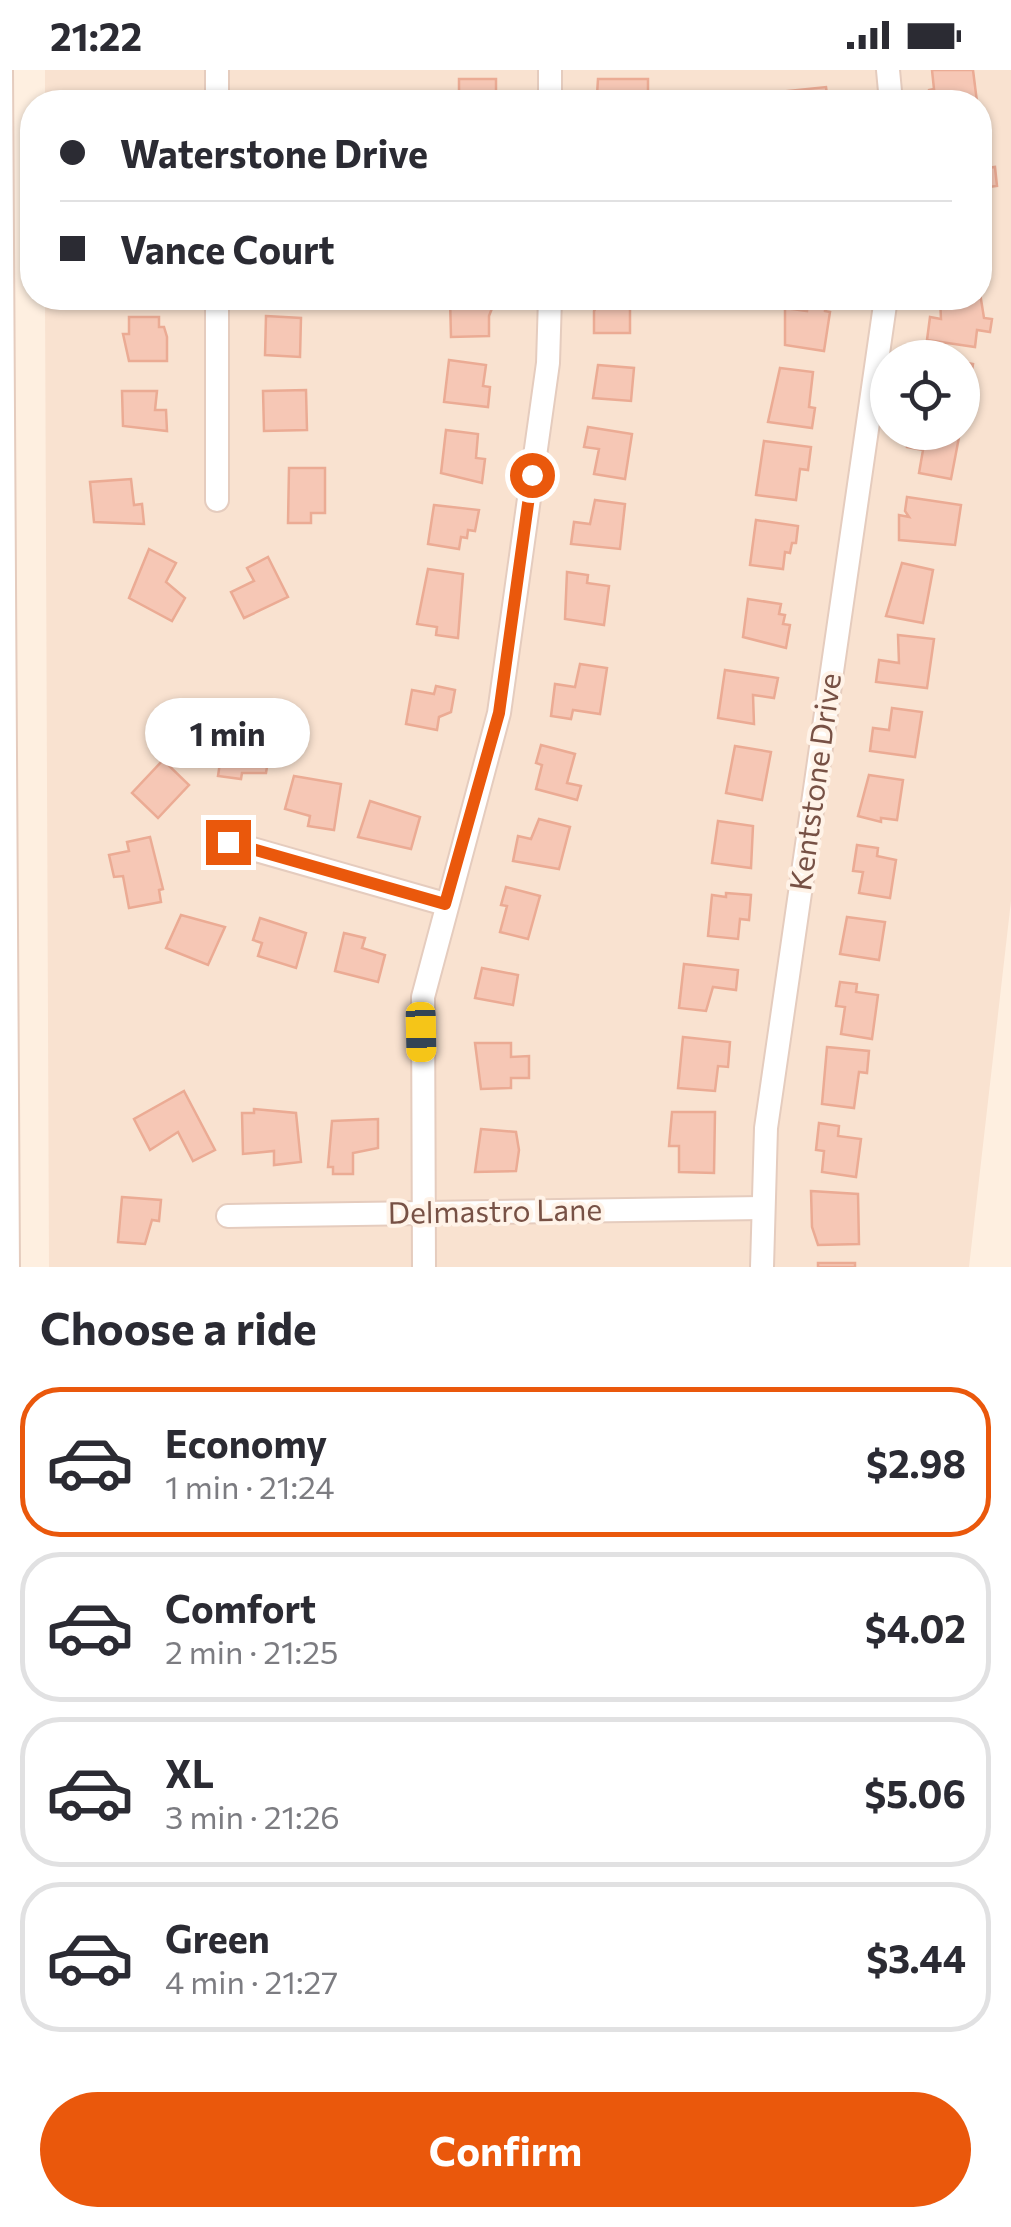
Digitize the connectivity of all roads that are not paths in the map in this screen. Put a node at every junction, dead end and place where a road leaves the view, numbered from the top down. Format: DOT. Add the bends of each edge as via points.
graph roads {
  1 [pos="1,70"];
  2 [pos="217,310"];
  3 [pos="550,310"];
  4 [pos="884,310"];
  5 [pos="217,500"];
  6 [pos="228,842"];
  7 [pos="445,904"];
  8 [pos="4,1137"];
  9 [pos="762,1208"];
  10 [pos="424,1213"];
  11 [pos="228,1216"];
  12 [pos="8,1267"];
  13 [pos="424,1267"];
  14 [pos="762,1267"];
  1 -- 8 [label="street"];
  2 -- 5 [label="street"];
  3 -- 7 [label="street" via="499,713"];
  4 -- 9 [label="street, Kentstone Drive" via="766,1128"];
  6 -- 7 [label="street"];
  7 -- 10 [label="street" via="422,1008"];
  8 -- 12 [label="street"];
  9 -- 10 [label="street, Delmastro Lane"];
  9 -- 14 [label="street, Kentstone Drive"];
  10 -- 11 [label="street, Delmastro Lane"];
  10 -- 13 [label="street"];
}
